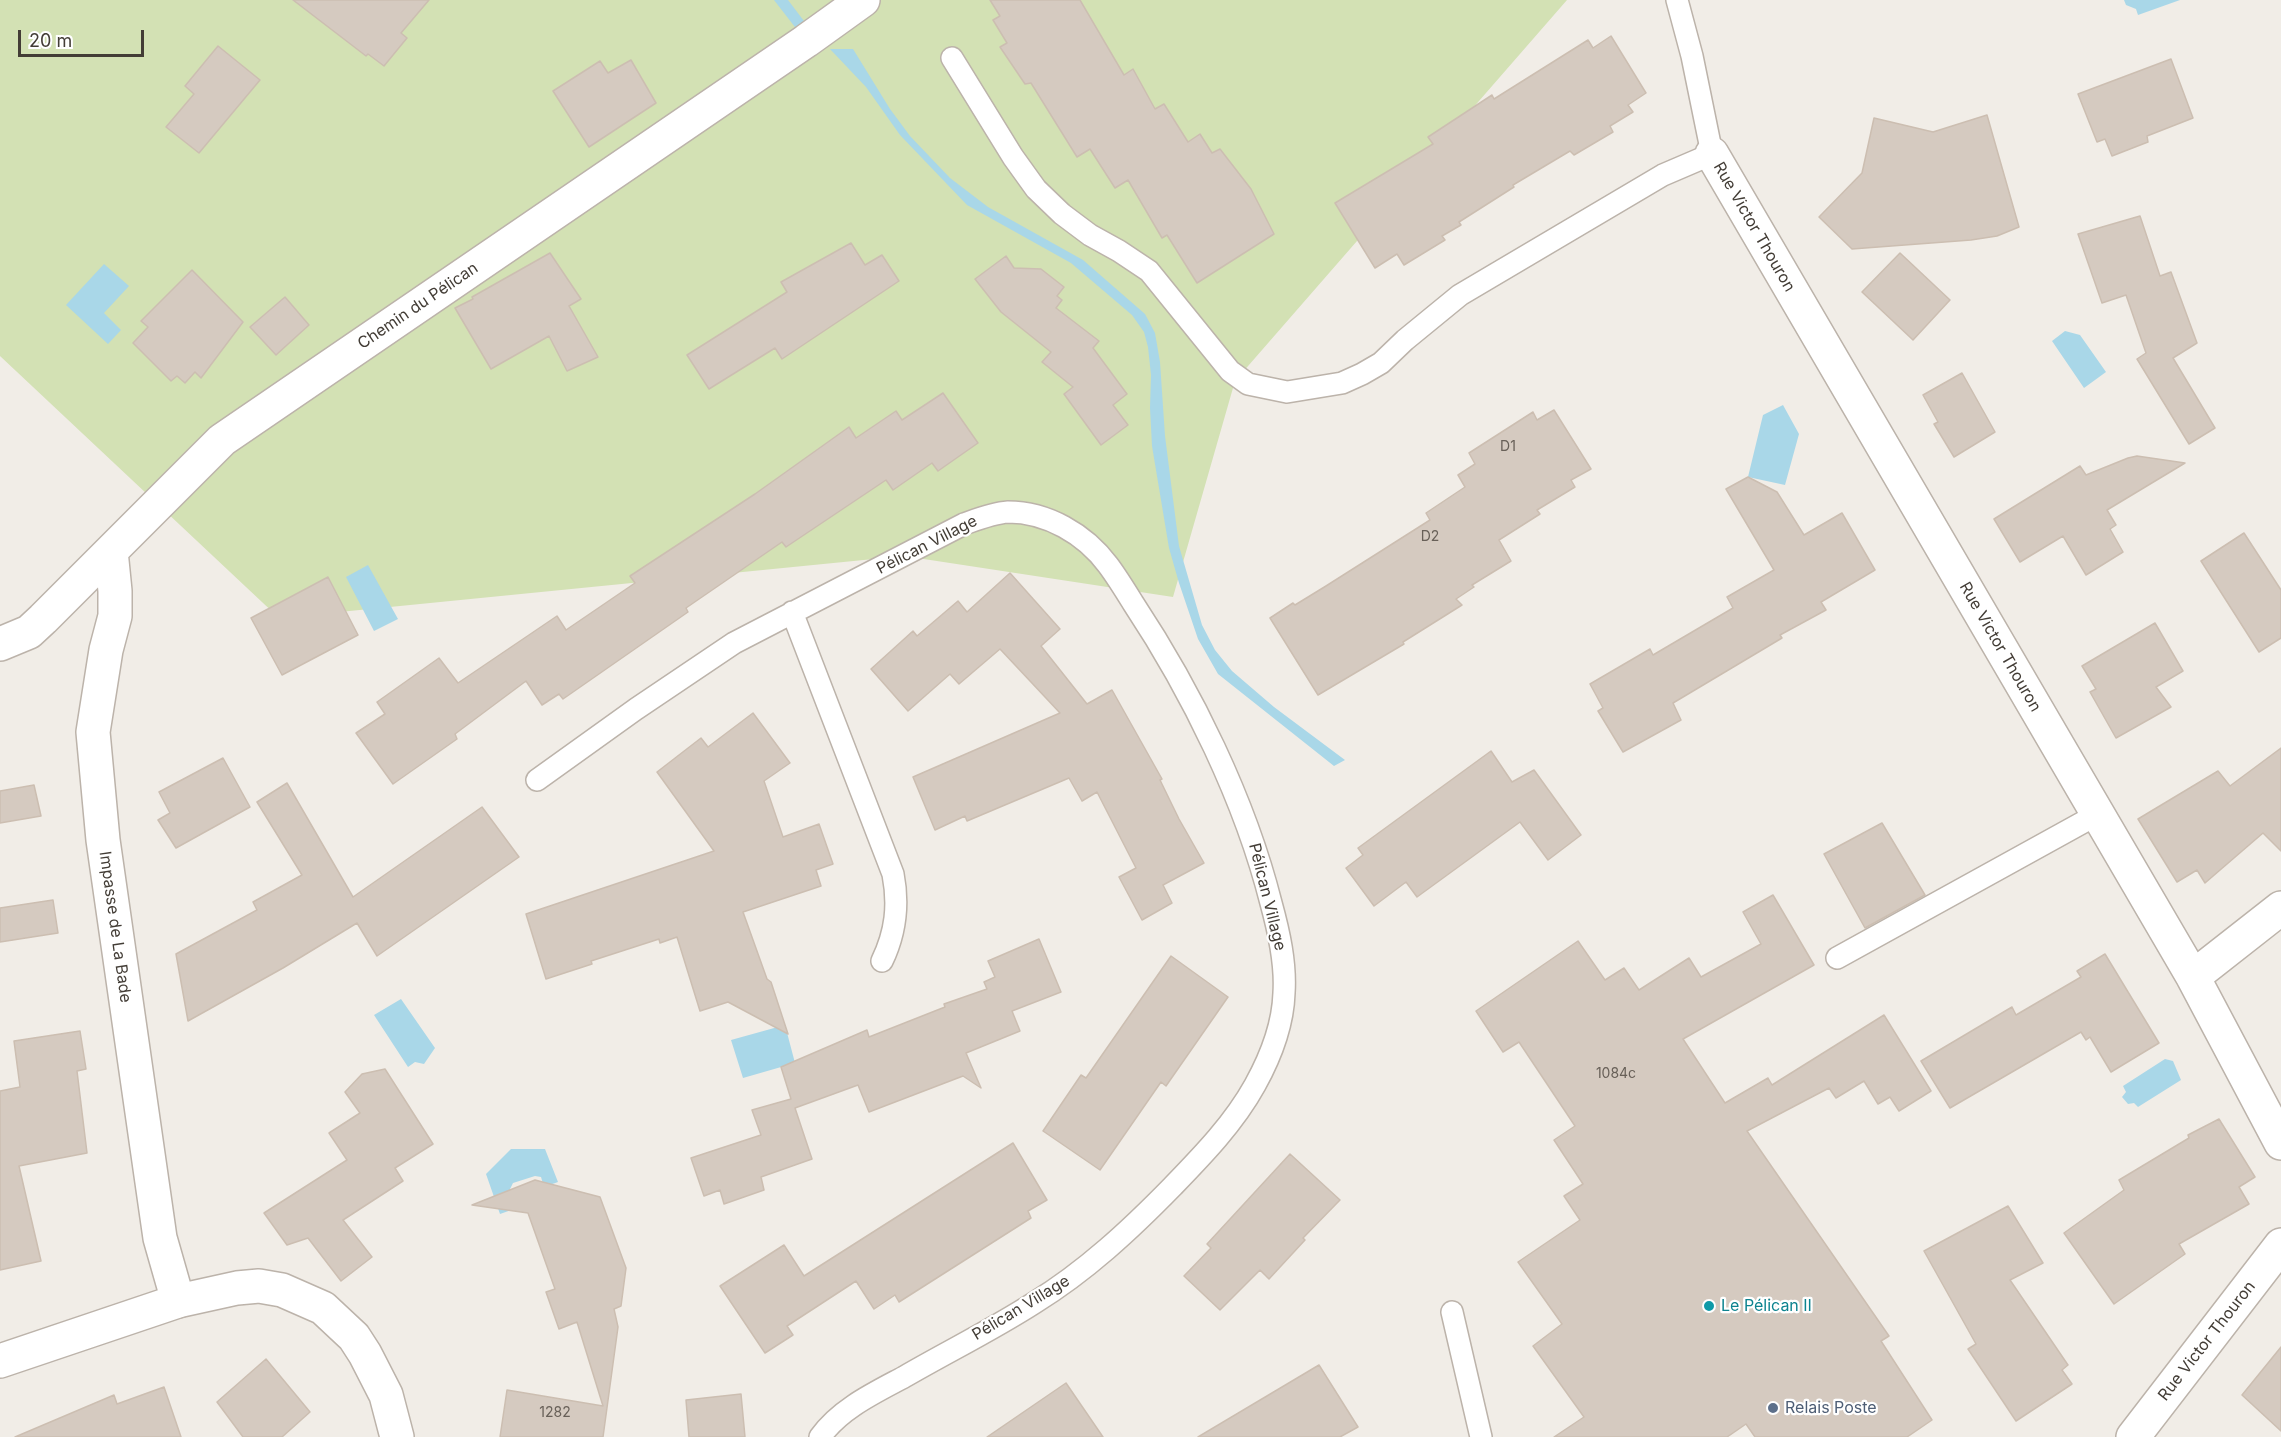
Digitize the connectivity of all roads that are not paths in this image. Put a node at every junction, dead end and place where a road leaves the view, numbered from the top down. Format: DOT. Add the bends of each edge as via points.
graph roads {
  1 [pos="863,0"];
  2 [pos="1677,0"];
  3 [pos="952,58"];
  4 [pos="1712,154"];
  5 [pos="111,551"];
  6 [pos="792,612"];
  7 [pos="0,644"];
  8 [pos="537,780"];
  9 [pos="2097,814"];
  10 [pos="2281,908"];
  11 [pos="1837,958"];
  12 [pos="882,961"];
  13 [pos="2193,977"];
  14 [pos="2281,1143"];
  15 [pos="2281,1245"];
  16 [pos="178,1301"];
  17 [pos="1452,1312"];
  18 [pos="0,1361"];
  19 [pos="397,1437"];
  20 [pos="820,1437"];
  21 [pos="1481,1437"];
  22 [pos="2133,1437"];
  1 -- 5 [label="street, Chemin du Pélican" via="222,440"];
  2 -- 4 [label="lane"];
  3 -- 4 [label="lane" via="1013,157 1062,214 1149,271 1230,371 1248,384 1287,392 1341,383 1362,374 1381,363 1460,296 1663,175"];
  4 -- 9 [label="street, Rue Victor Thouron"];
  5 -- 7 [label="street, Chemin du Pélican" via="29,632"];
  5 -- 16 [label="street, Impasse de La Bade" via="115,616 93,732 101,819 160,1238"];
  6 -- 8 [label="lane, Pélican Village" via="734,643"];
  6 -- 12 [label="lane" via="893,874 897,913"];
  6 -- 20 [label="lane, Pélican Village" via="984,517 1007,512 1028,514 1066,527 1085,540 1107,563 1149,627 1235,793 1252,836 1278,930 1284,992 1271,1049 1255,1085 1229,1124 1115,1243 1033,1304 869,1396 841,1415"];
  9 -- 11 [label="lane"];
  9 -- 13 [label="street, Rue Victor Thouron"];
  10 -- 13 [label="street"];
  13 -- 14 [label="street, Rue Victor Thouron"];
  15 -- 22 [label="street, Rue Victor Thouron"];
  16 -- 18 [label="street"];
  16 -- 19 [label="street" via="259,1286 282,1290 323,1308 354,1337 365,1354 386,1395"];
  17 -- 21 [label="lane"];
}
